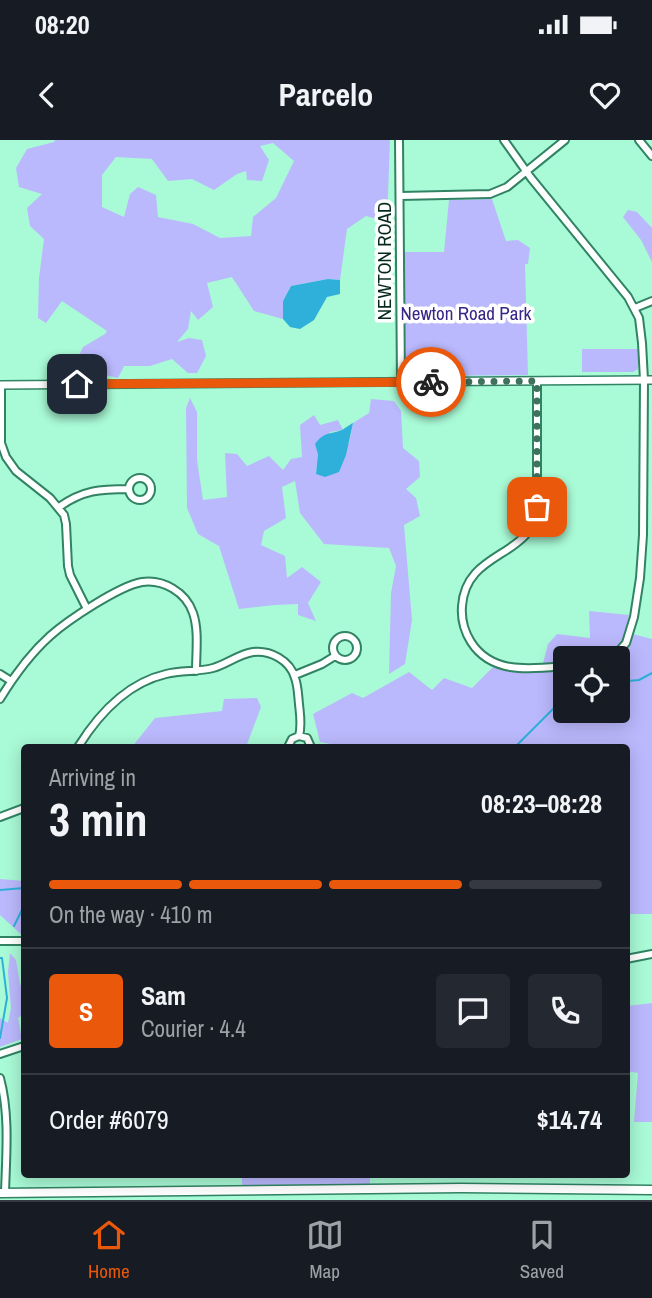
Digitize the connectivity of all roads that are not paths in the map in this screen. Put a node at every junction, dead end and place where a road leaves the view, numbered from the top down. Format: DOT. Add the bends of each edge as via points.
graph roads {
  1 [pos="399,140"];
  2 [pos="504,140"];
  3 [pos="565,140"];
  4 [pos="639,140"];
  5 [pos="652,156"];
  6 [pos="526,172"];
  7 [pos="400,195"];
  8 [pos="652,301"];
  9 [pos="635,308"];
  10 [pos="648,380"];
  11 [pos="537,381"];
  12 [pos="401,382"];
  13 [pos="1,385"];
  14 [pos="3,459"];
  15 [pos="129,489"];
  16 [pos="59,507"];
  17 [pos="87,609"];
  18 [pos="623,646"];
  19 [pos="335,656"];
  20 [pos="553,667"];
  21 [pos="196,671"];
  22 [pos="0,674"];
  23 [pos="295,675"];
  24 [pos="11,681"];
  25 [pos="0,699"];
  26 [pos="299,736"];
  27 [pos="80,744"];
  28 [pos="289,744"];
  29 [pos="310,744"];
  30 [pos="21,809"];
  31 [pos="0,817"];
  32 [pos="0,941"];
  33 [pos="21,941"];
  34 [pos="652,954"];
  35 [pos="630,959"];
  36 [pos="21,1047"];
  37 [pos="0,1054"];
  38 [pos="0,1078"];
  39 [pos="652,1189"];
  40 [pos="3,1193"];
  1 -- 7 [label="street, NEWTON ROAD"];
  2 -- 6 [label="street"];
  3 -- 6 [label="street"];
  4 -- 5 [label="street"];
  6 -- 7 [label="street" via="490,194"];
  6 -- 9 [label="street"];
  7 -- 12 [label="street, NEWTON ROAD"];
  8 -- 9 [label="street"];
  9 -- 10 [label="street"];
  10 -- 11 [label="street"];
  10 -- 18 [label="street" via="640,578 630,634"];
  11 -- 12 [label="street"];
  11 -- 20 [label="street" via="534,523 521,541 474,575 464,593 462,613 470,641 491,661 519,669"];
  12 -- 13 [label="street"];
  13 -- 14 [label="street"];
  14 -- 16 [label="street"];
  15 -- 16 [label="street" via="90,491"];
  16 -- 17 [label="street" via="66,524 70,575"];
  17 -- 21 [label="street" via="142,582 169,586 189,603 193,614"];
  17 -- 24 [label="street" via="49,637"];
  19 -- 19 [label="street" via="352,658 357,652 355,640 343,635 335,639"];
  19 -- 23 [label="street"];
  21 -- 23 [label="street" via="261,652 280,659"];
  21 -- 27 [label="street" via="169,673 138,685 110,706"];
  22 -- 24 [label="street"];
  23 -- 26 [label="street"];
  24 -- 25 [label="street"];
  26 -- 28 [label="street"];
  26 -- 29 [label="street"];
  30 -- 31 [label="street"];
  32 -- 33 [label="street"];
  34 -- 35 [label="street"];
  36 -- 37 [label="street"];
  38 -- 40 [label="street" via="5,1111"];
  39 -- 40 [label="main road"];
}
